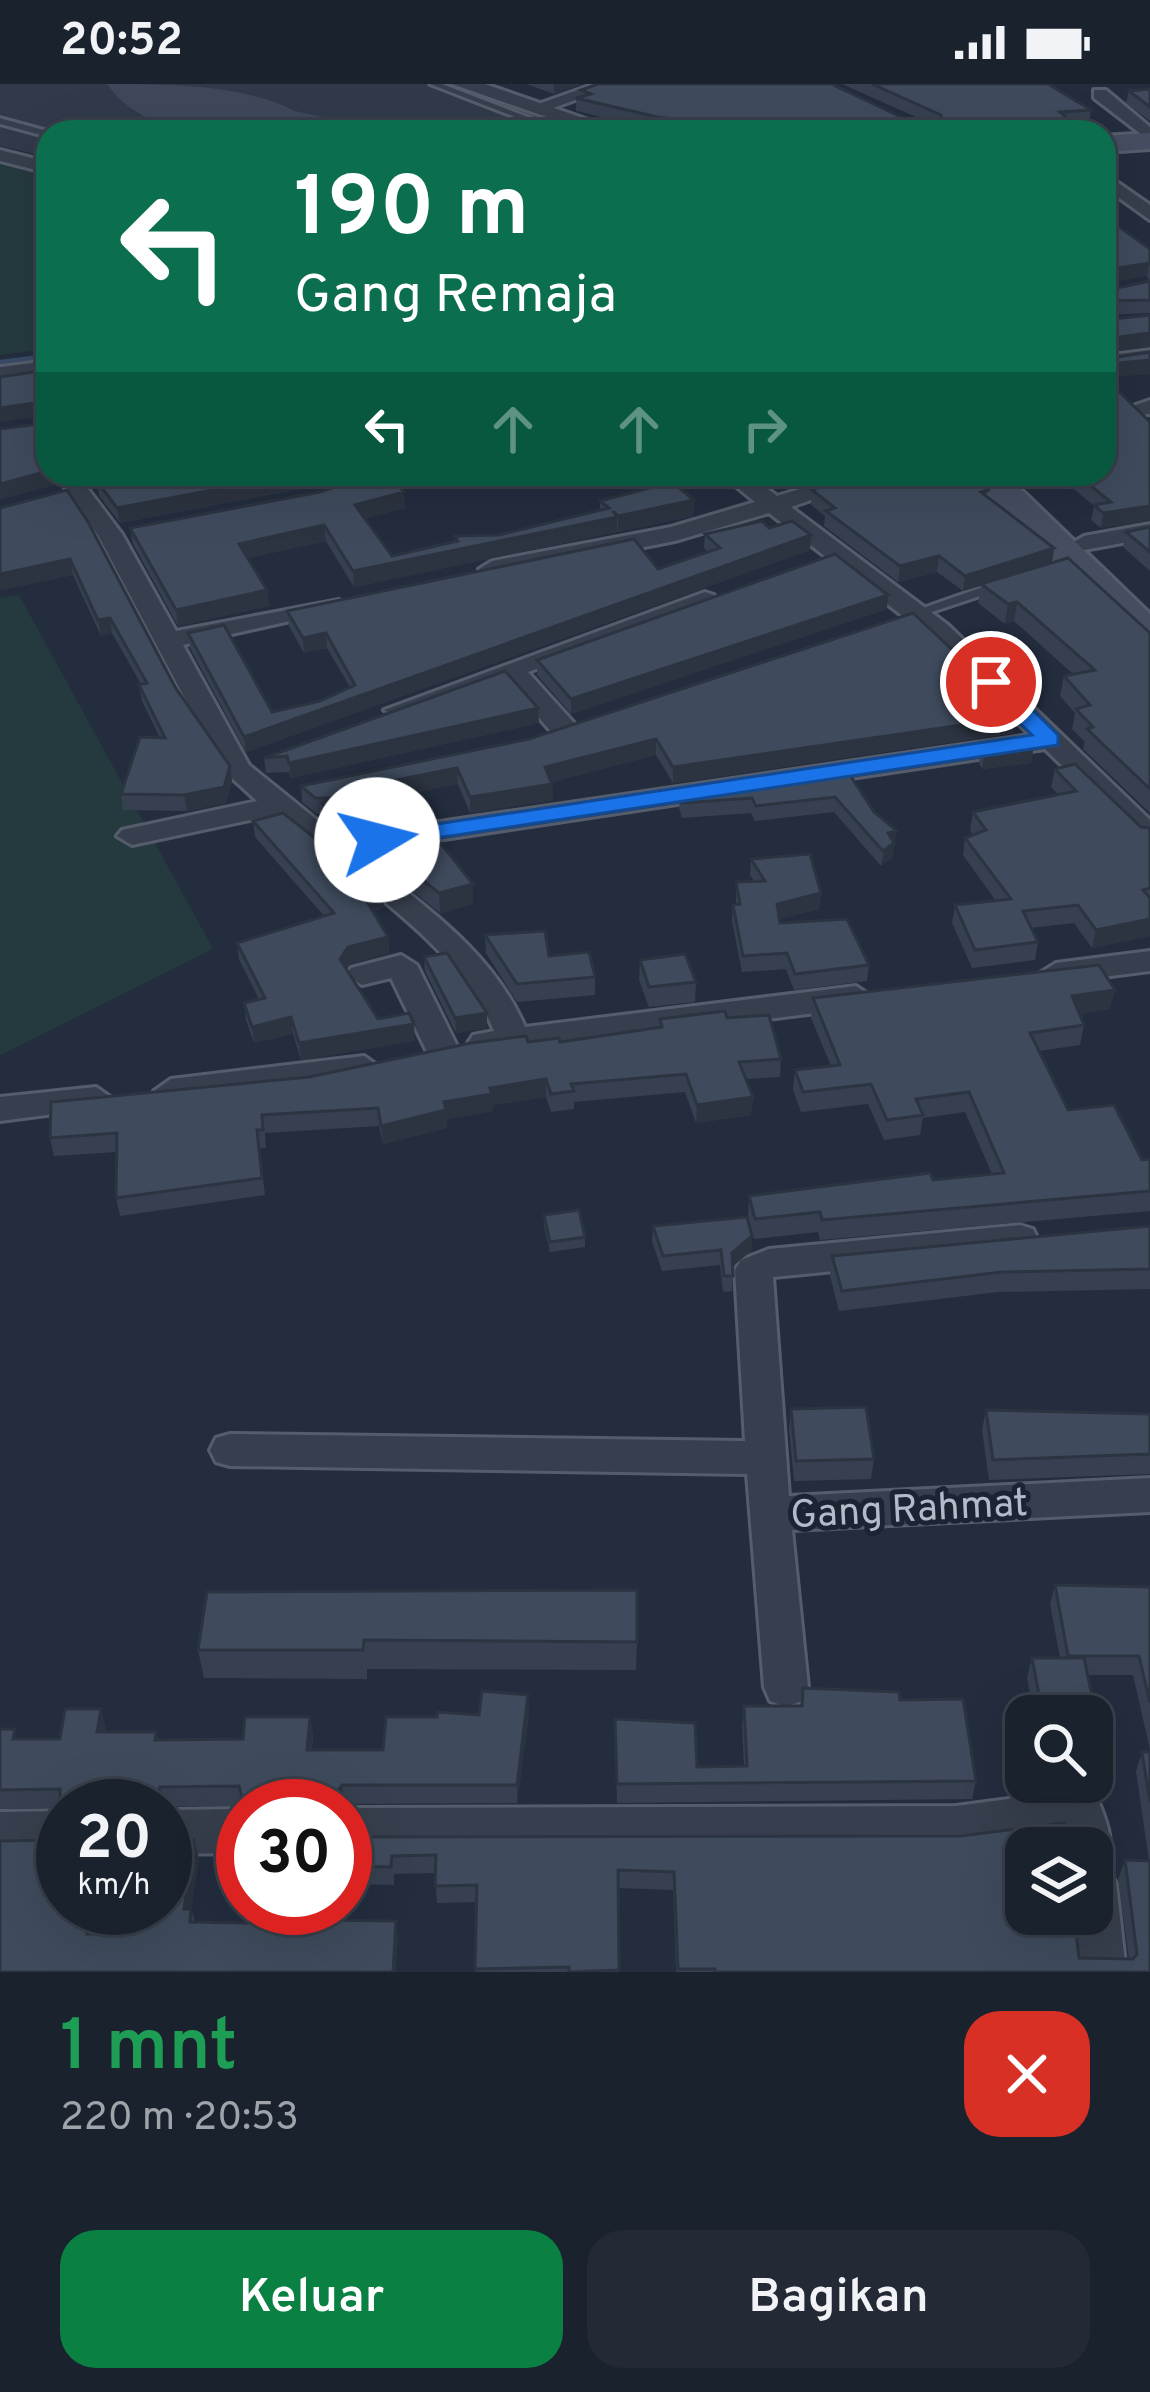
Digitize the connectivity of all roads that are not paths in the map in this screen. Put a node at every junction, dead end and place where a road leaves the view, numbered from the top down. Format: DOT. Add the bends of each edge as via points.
graph roads {
  1 [pos="434,84"];
  2 [pos="463,84"];
  3 [pos="612,84"];
  4 [pos="1100,94"];
  5 [pos="537,116"];
  6 [pos="531,120"];
  7 [pos="543,120"];
  8 [pos="556,120"];
  9 [pos="0,121"];
  10 [pos="36,131"];
  11 [pos="1150,142"];
  12 [pos="1116,146"];
  13 [pos="0,155"];
  14 [pos="36,166"];
  15 [pos="1116,187"];
  16 [pos="1150,214"];
  17 [pos="1150,339"];
  18 [pos="1116,343"];
  19 [pos="1150,356"];
  20 [pos="36,368"];
  21 [pos="0,373"];
  22 [pos="1150,376"];
  23 [pos="1124,394"];
  24 [pos="747,486"];
  25 [pos="832,486"];
  26 [pos="1008,486"];
  27 [pos="78,490"];
  28 [pos="769,504"];
  29 [pos="1150,531"];
  30 [pos="1074,559"];
  31 [pos="468,574"];
  32 [pos="1019,580"];
  33 [pos="728,592"];
  34 [pos="362,598"];
  35 [pos="1150,603"];
  36 [pos="915,613"];
  37 [pos="872,627"];
  38 [pos="1150,635"];
  39 [pos="168,641"];
  40 [pos="511,669"];
  41 [pos="363,723"];
  42 [pos="533,740"];
  43 [pos="1050,740"];
  44 [pos="316,787"];
  45 [pos="274,800"];
  46 [pos="1146,825"];
  47 [pos="132,836"];
  48 [pos="333,847"];
  49 [pos="1150,961"];
  50 [pos="362,975"];
  51 [pos="1034,975"];
  52 [pos="893,992"];
  53 [pos="514,1040"];
  54 [pos="417,1058"];
  55 [pos="0,1109"];
  56 [pos="1058,1236"];
  57 [pos="230,1450"];
  58 [pos="766,1458"];
  59 [pos="1150,1495"];
  60 [pos="770,1514"];
  61 [pos="786,1687"];
  62 [pos="1084,1827"];
  63 [pos="372,1830"];
  64 [pos="0,1834"];
  65 [pos="36,1834"];
  66 [pos="1097,1935"];
  67 [pos="1101,1972"];
  1 -- 5 [label="lane"];
  2 -- 5 [label="street"];
  3 -- 5 [label="street"];
  4 -- 11 [label="street"];
  5 -- 6 [label="lane"];
  5 -- 7 [label="lane"];
  5 -- 8 [label="street"];
  9 -- 10 [label="lane"];
  11 -- 12 [label="main road"];
  13 -- 14 [label="street"];
  15 -- 16 [label="street"];
  17 -- 18 [label="street"];
  19 -- 23 [label="street"];
  20 -- 21 [label="street"];
  22 -- 23 [label="street"];
  24 -- 28 [label="street"];
  25 -- 28 [label="street"];
  26 -- 30 [label="main road"];
  27 -- 39 [label="street" via="123,535"];
  28 -- 31 [label="street" via="675,534"];
  28 -- 36 [label="street" via="826,557"];
  29 -- 30 [label="street"];
  30 -- 35 [label="main road"];
  30 -- 38 [label="main road"];
  32 -- 36 [label="lane"];
  33 -- 40 [label="street"];
  34 -- 39 [label="street"];
  36 -- 37 [label="street"];
  36 -- 43 [label="street"];
  39 -- 45 [label="street"];
  40 -- 41 [label="street"];
  40 -- 42 [label="street" via="574,726"];
  43 -- 46 [label="street"];
  43 -- 48 [label="street"];
  44 -- 45 [label="street"];
  45 -- 47 [label="street"];
  45 -- 48 [label="street"];
  48 -- 53 [label="street" via="454,947 495,994"];
  49 -- 51 [label="street"];
  50 -- 54 [label="street" via="401,964"];
  52 -- 53 [label="street"];
  53 -- 54 [label="street"];
  54 -- 55 [label="street"];
  56 -- 58 [label="street" via="754,1270"];
  57 -- 58 [label="street, Gang Rahmat"];
  58 -- 60 [label="street"];
  59 -- 60 [label="street, Gang Rahmat"];
  60 -- 61 [label="street, Gang Rahmat"];
  62 -- 63 [label="street" via="1070,1813 956,1828"];
  64 -- 65 [label="street"];
  66 -- 67 [label="street"];
}
